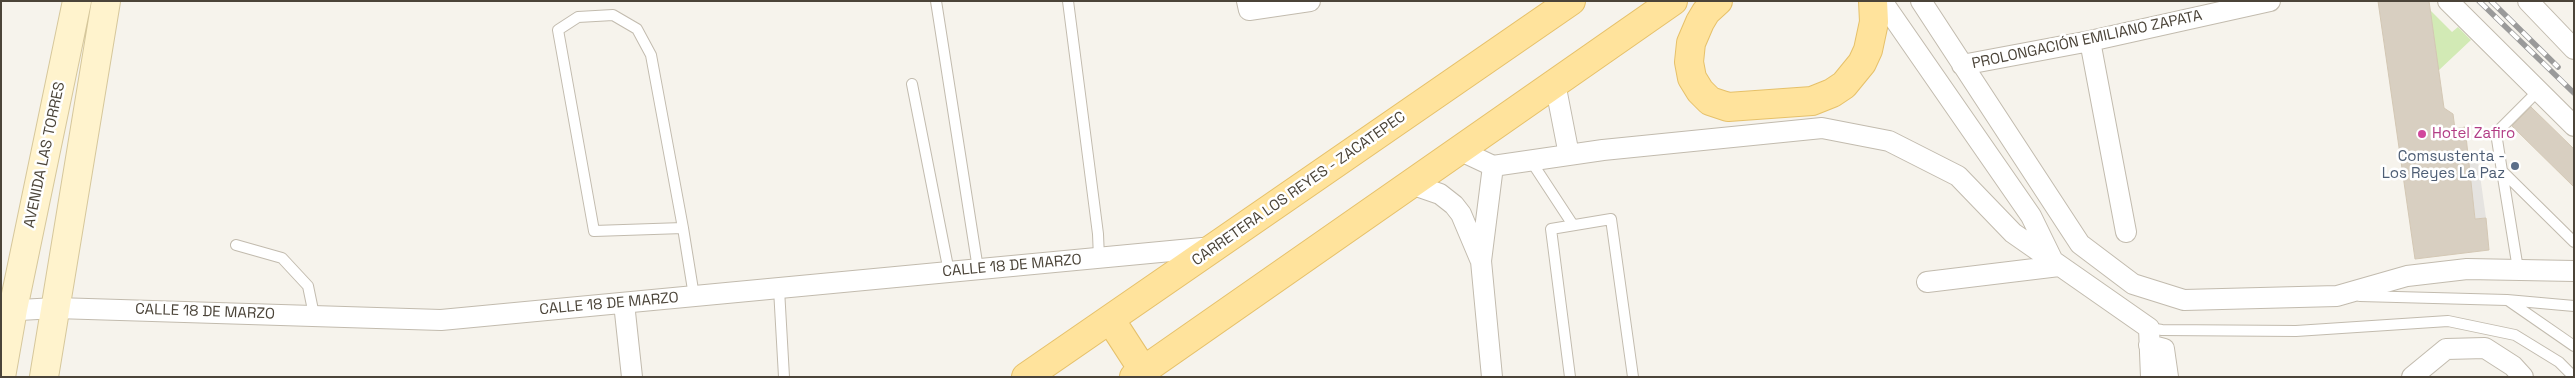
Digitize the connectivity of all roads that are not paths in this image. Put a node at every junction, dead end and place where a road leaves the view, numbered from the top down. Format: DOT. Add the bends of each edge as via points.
graph roads {
  1 [pos="77,1"];
  2 [pos="106,1"];
  3 [pos="936,1"];
  4 [pos="1068,1"];
  5 [pos="1247,1"];
  6 [pos="1310,1"];
  7 [pos="1571,1"];
  8 [pos="1673,1"];
  9 [pos="1718,1"];
  10 [pos="1873,1"];
  11 [pos="1882,1"];
  12 [pos="1921,1"];
  13 [pos="2270,1"];
  14 [pos="2448,1"];
  15 [pos="2528,1"];
  16 [pos="2090,42"];
  17 [pos="2574,49"];
  18 [pos="1962,65"];
  19 [pos="1555,83"];
  20 [pos="912,84"];
  21 [pos="2538,91"];
  22 [pos="2574,126"];
  23 [pos="1459,150"];
  24 [pos="1569,155"];
  25 [pos="1531,161"];
  26 [pos="1493,166"];
  27 [pos="2502,171"];
  28 [pos="1410,184"];
  29 [pos="1573,226"];
  30 [pos="683,228"];
  31 [pos="2126,232"];
  32 [pos="2574,242"];
  33 [pos="236,245"];
  34 [pos="1215,246"];
  35 [pos="1099,258"];
  36 [pos="1481,261"];
  37 [pos="2056,263"];
  38 [pos="978,269"];
  39 [pos="2518,269"];
  40 [pos="2574,271"];
  41 [pos="949,272"];
  42 [pos="1927,282"];
  43 [pos="2133,284"];
  44 [pos="779,289"];
  45 [pos="694,296"];
  46 [pos="2337,296"];
  47 [pos="2507,300"];
  48 [pos="624,303"];
  49 [pos="2118,307"];
  50 [pos="2571,307"];
  51 [pos="56,308"];
  52 [pos="7,310"];
  53 [pos="314,315"];
  54 [pos="1110,319"];
  55 [pos="2149,337"];
  56 [pos="2574,346"];
  57 [pos="1138,373"];
  58 [pos="1,377"];
  59 [pos="44,377"];
  60 [pos="632,377"];
  61 [pos="784,377"];
  62 [pos="1026,377"];
  63 [pos="1492,377"];
  64 [pos="1570,377"];
  65 [pos="1633,377"];
  66 [pos="2151,377"];
  67 [pos="2168,377"];
  68 [pos="2412,377"];
  69 [pos="2523,377"];
  70 [pos="2574,377"];
  1 -- 52 [label="street, AVENIDA LAS TORRES"];
  2 -- 51 [label="street, AVENIDA LAS TORRES"];
  3 -- 38 [label="lane"];
  4 -- 35 [label="lane"];
  5 -- 6 [label="street" via="1249,10"];
  7 -- 34 [label="main road, CARRETERA LOS REYES - ZACATEPEC"];
  8 -- 19 [label="main road"];
  9 -- 10 [label="main road" via="1700,22 1691,43 1689,62 1692,78 1700,92 1710,101 1728,107 1812,101 1844,85 1868,50 1874,22"];
  11 -- 37 [label="street" via="2031,216"];
  12 -- 18 [label="street"];
  13 -- 16 [label="street, PROLONGACIÓN EMILIANO ZAPATA"];
  14 -- 21 [label="street"];
  15 -- 17 [label="street"];
  16 -- 18 [label="street, PROLONGACIÓN EMILIANO ZAPATA"];
  16 -- 31 [label="street"];
  18 -- 43 [label="street" via="2080,244"];
  19 -- 23 [label="main road"];
  19 -- 24 [label="street"];
  20 -- 41 [label="lane"];
  21 -- 22 [label="street"];
  21 -- 27 [label="lane" via="2496,133"];
  23 -- 26 [label="street"];
  23 -- 28 [label="main road"];
  24 -- 25 [label="street"];
  24 -- 37 [label="street" via="1822,128 1889,141 1958,176 2013,233"];
  25 -- 26 [label="street"];
  25 -- 29 [label="lane"];
  26 -- 36 [label="street"];
  27 -- 32 [label="lane"];
  27 -- 39 [label="lane"];
  28 -- 36 [label="street" via="1440,194 1454,205"];
  28 -- 57 [label="main road"];
  29 -- 64 [label="lane" via="1551,229"];
  29 -- 65 [label="lane" via="1611,218"];
  30 -- 30 [label="lane" via="594,231 558,30 578,17 613,16 637,28 651,55"];
  30 -- 45 [label="lane"];
  33 -- 53 [label="lane" via="282,258 308,286"];
  34 -- 35 [label="street, CALLE 18 DE MARZO"];
  34 -- 54 [label="main road, CARRETERA LOS REYES - ZACATEPEC"];
  35 -- 38 [label="street, CALLE 18 DE MARZO"];
  36 -- 63 [label="street"];
  37 -- 42 [label="street"];
  37 -- 49 [label="street"];
  38 -- 41 [label="street, CALLE 18 DE MARZO"];
  39 -- 40 [label="street"];
  39 -- 46 [label="street" via="2467,269 2406,276"];
  41 -- 44 [label="street, CALLE 18 DE MARZO"];
  43 -- 46 [label="street" via="2184,300"];
  43 -- 49 [label="street"];
  44 -- 45 [label="street, CALLE 18 DE MARZO"];
  44 -- 61 [label="lane"];
  45 -- 48 [label="street, CALLE 18 DE MARZO"];
  46 -- 47 [label="lane"];
  47 -- 50 [label="lane"];
  47 -- 56 [label="lane"];
  48 -- 53 [label="street, CALLE 18 DE MARZO" via="441,320"];
  48 -- 60 [label="street"];
  49 -- 55 [label="street"];
  51 -- 52 [label="street, CALLE 18 DE MARZO"];
  51 -- 53 [label="street, CALLE 18 DE MARZO"];
  51 -- 59 [label="street, AVENIDA LAS TORRES"];
  52 -- 58 [label="street, AVENIDA LAS TORRES"];
  54 -- 57 [label="main road"];
  54 -- 62 [label="main road, CARRETERA LOS REYES - ZACATEPEC"];
  55 -- 66 [label="street"];
  55 -- 67 [label="street" via="2164,349"];
  55 -- 70 [label="lane" via="2162,330 2296,331 2448,321 2515,335 2559,362"];
  68 -- 69 [label="street" via="2446,349 2485,348 2513,366"];
}
